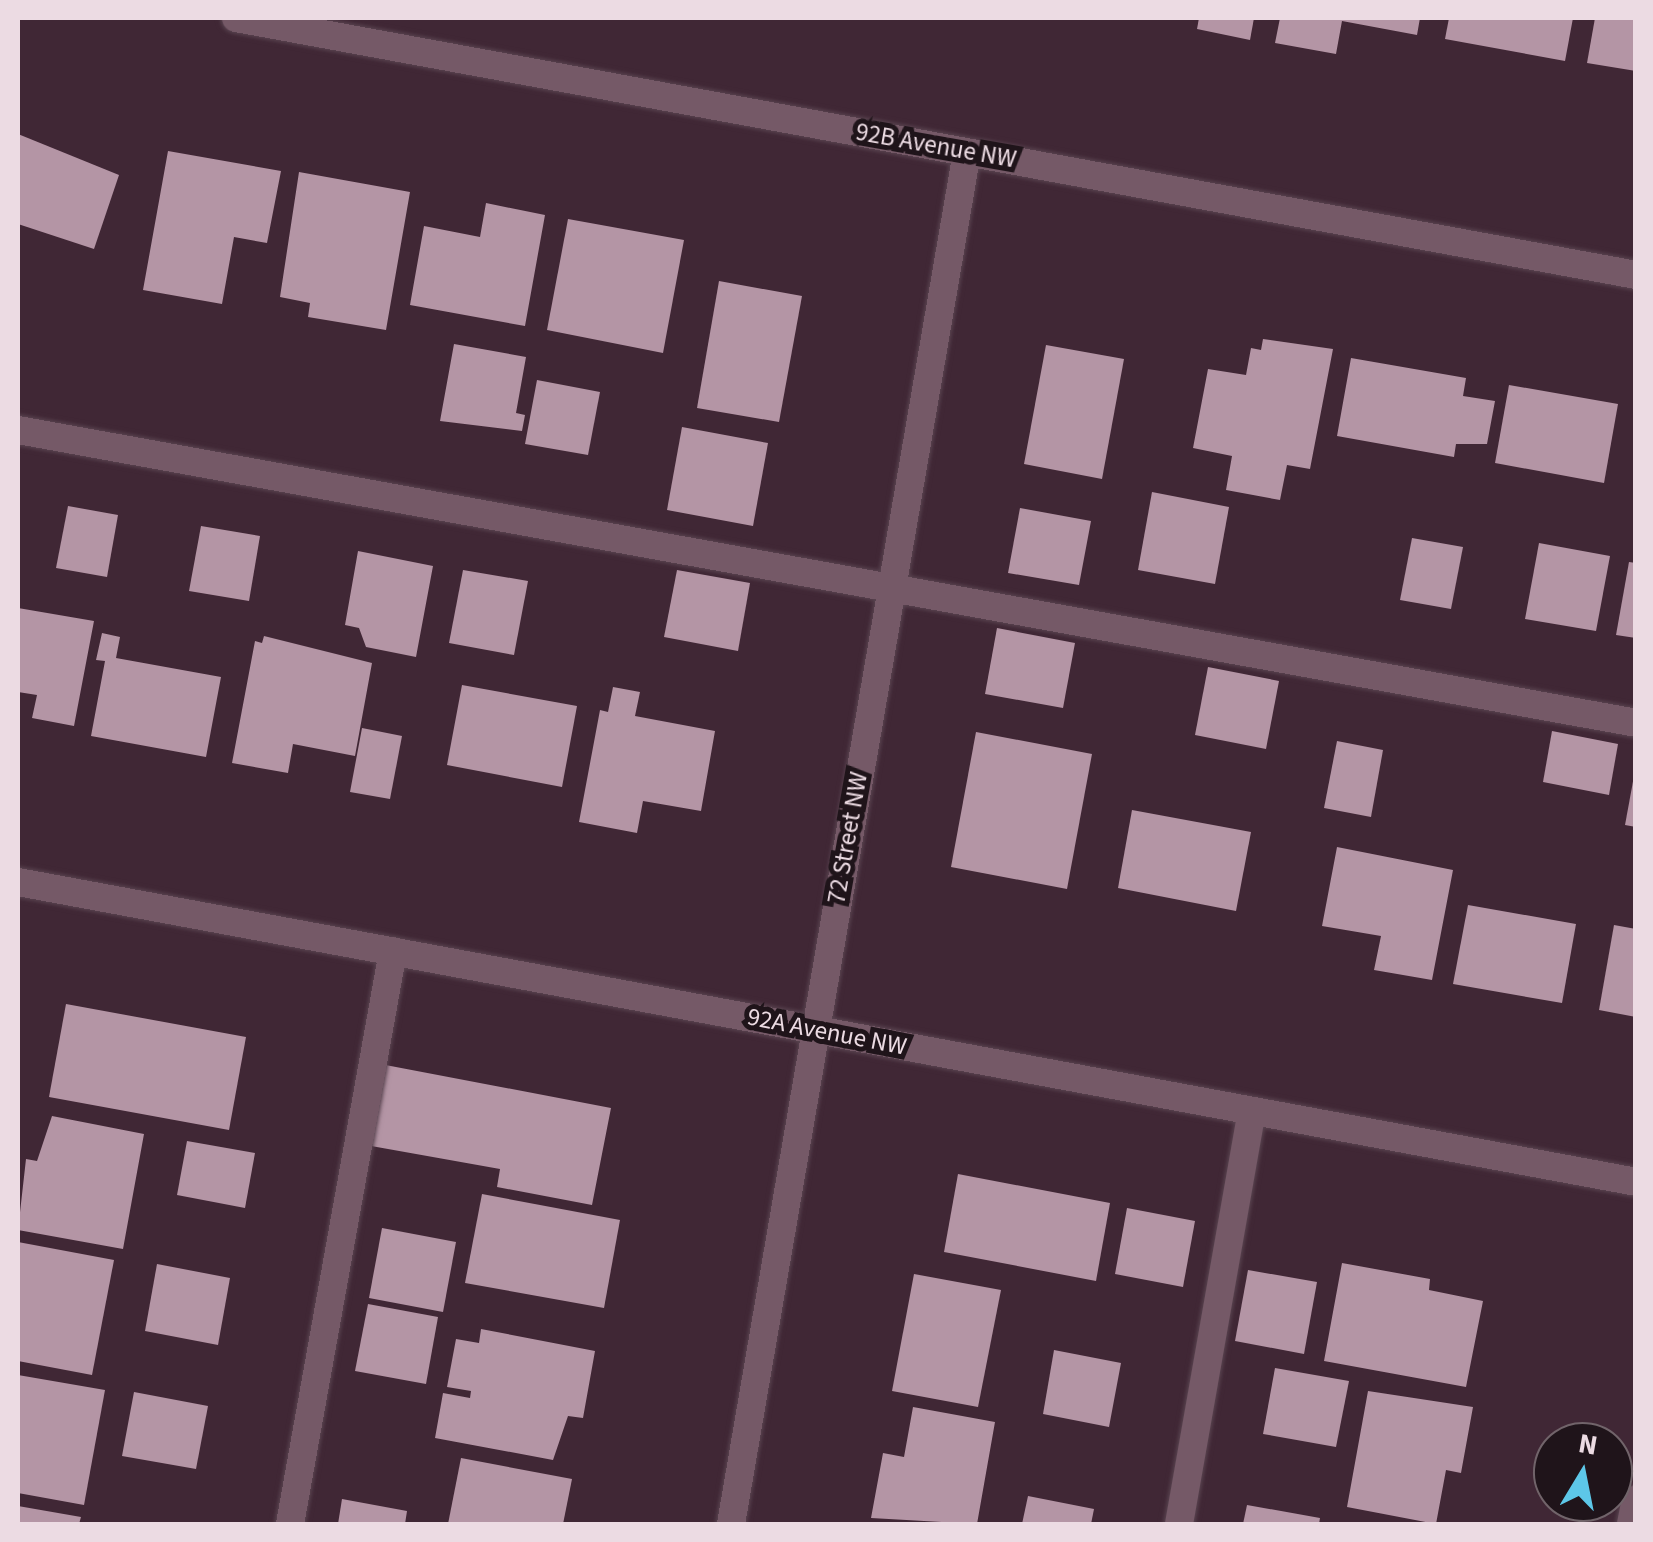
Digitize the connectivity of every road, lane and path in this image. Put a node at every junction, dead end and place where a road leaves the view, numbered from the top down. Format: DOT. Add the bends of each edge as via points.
graph roads {
  1 [pos="236,18"];
  2 [pos="967,152"];
  3 [pos="1636,274"];
  4 [pos="18,430"];
  5 [pos="891,588"];
  6 [pos="1636,723"];
  7 [pos="18,882"];
  8 [pos="393,951"];
  9 [pos="816,1030"];
  10 [pos="1252,1111"];
  11 [pos="1636,1182"];
  12 [pos="1636,1500"];
  13 [pos="290,1524"];
  14 [pos="731,1524"];
  15 [pos="1179,1524"];
  16 [pos="1631,1524"];
  1 -- 2 [label="street, 92B Avenue NW"];
  2 -- 3 [label="street, 92B Avenue NW"];
  2 -- 5 [label="street, 72 Street NW"];
  4 -- 5 [label="street"];
  5 -- 6 [label="street"];
  5 -- 9 [label="street, 72 Street NW"];
  7 -- 8 [label="street, 92A Avenue NW"];
  8 -- 9 [label="street, 92A Avenue NW"];
  8 -- 13 [label="street"];
  9 -- 10 [label="street, 92A Avenue NW"];
  9 -- 14 [label="street, 72 Street NW"];
  10 -- 11 [label="street, 92A Avenue NW"];
  10 -- 15 [label="street"];
  12 -- 16 [label="street"];
}
